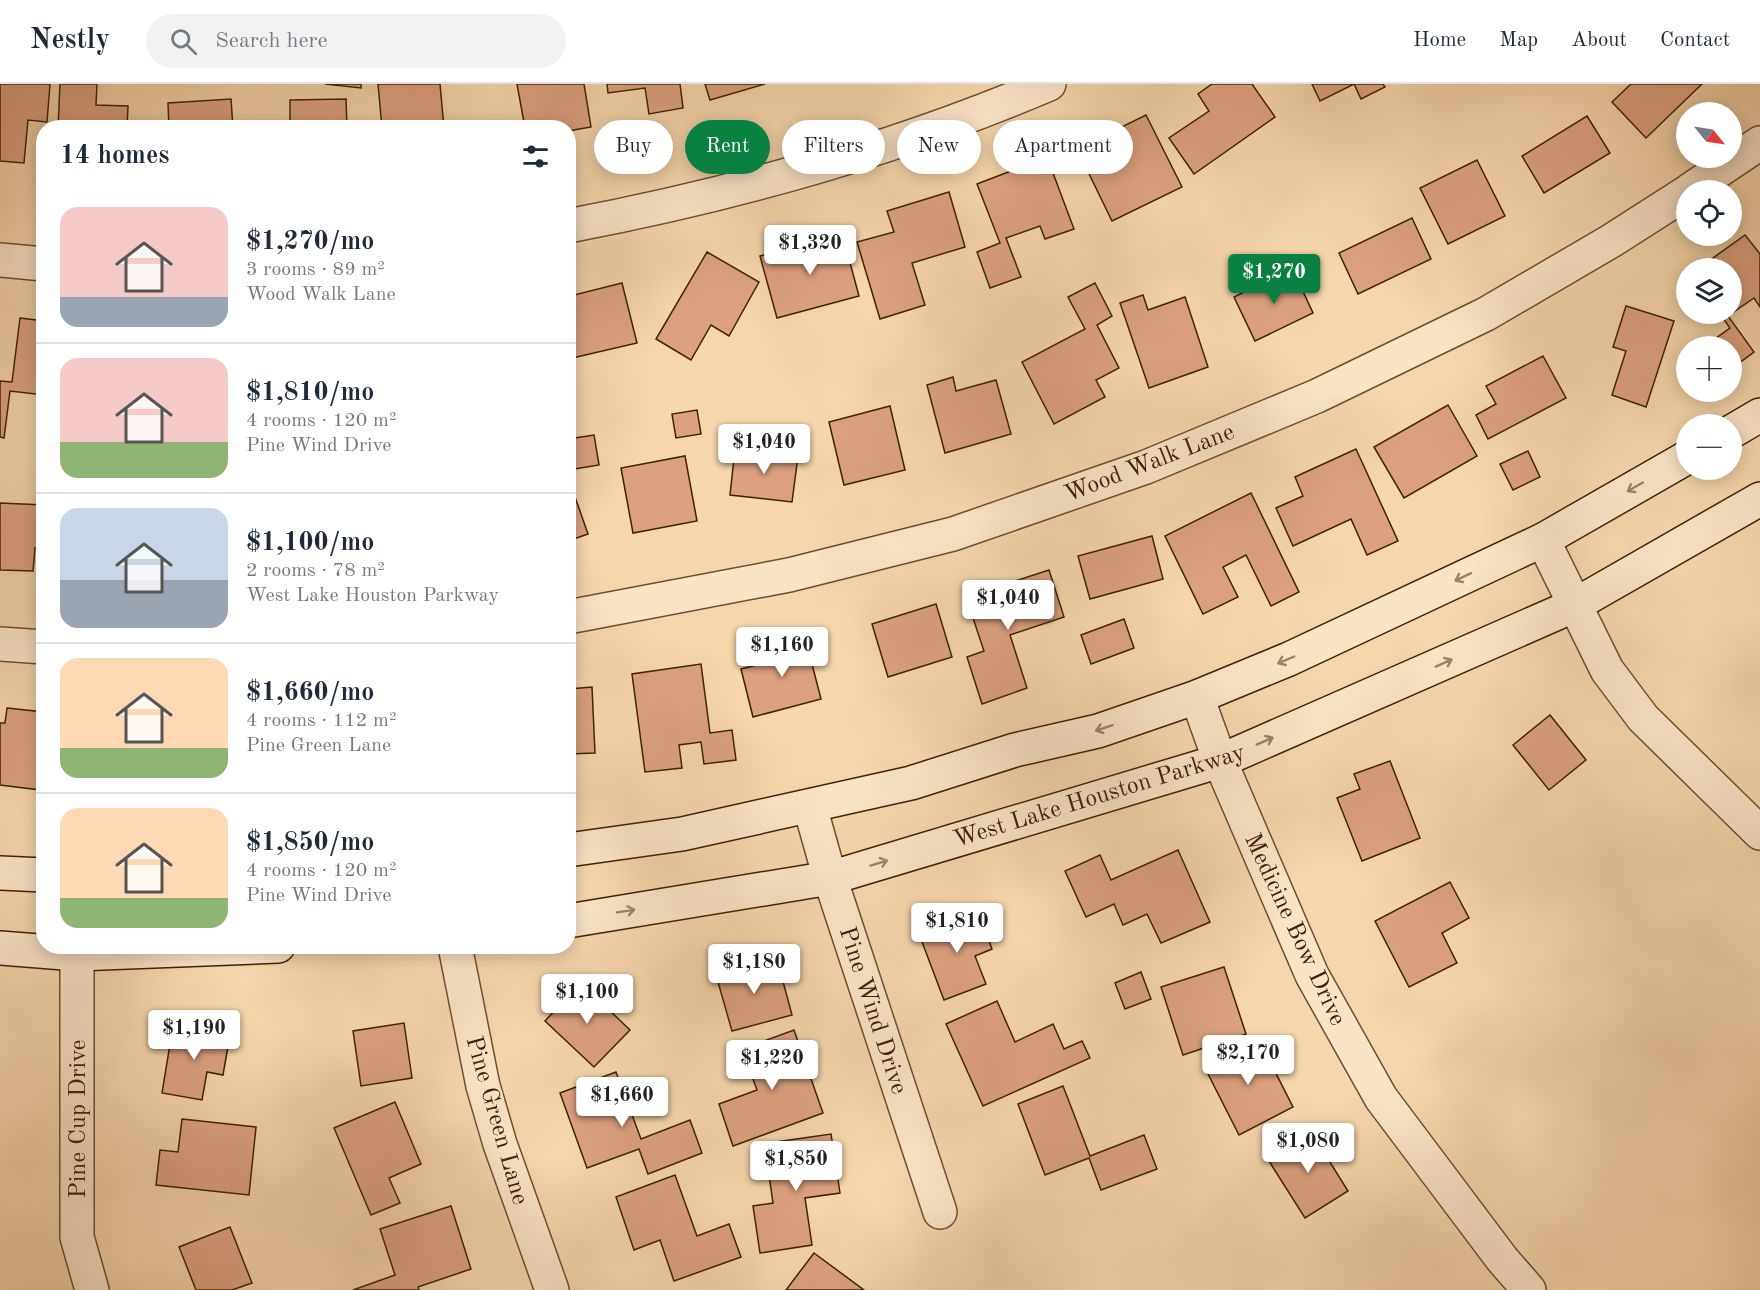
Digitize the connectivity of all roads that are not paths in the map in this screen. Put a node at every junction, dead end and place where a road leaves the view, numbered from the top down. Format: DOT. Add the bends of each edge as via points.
graph roads {
  1 [pos="1049,84"];
  2 [pos="1760,143"];
  3 [pos="1705,180"];
  4 [pos="1676,199"];
  5 [pos="576,224"];
  6 [pos="0,260"];
  7 [pos="36,263"];
  8 [pos="1760,415"];
  9 [pos="1742,426"];
  10 [pos="1676,464"];
  11 [pos="1760,499"];
  12 [pos="1543,540"];
  13 [pos="1574,606"];
  14 [pos="576,616"];
  15 [pos="0,644"];
  16 [pos="36,646"];
  17 [pos="1197,696"];
  18 [pos="1220,761"];
  19 [pos="810,807"];
  20 [pos="1760,832"];
  21 [pos="576,849"];
  22 [pos="0,873"];
  23 [pos="36,875"];
  24 [pos="830,878"];
  25 [pos="576,920"];
  26 [pos="0,948"];
  27 [pos="36,949"];
  28 [pos="77,954"];
  29 [pos="457,954"];
  30 [pos="940,1212"];
  31 [pos="92,1290"];
  32 [pos="552,1290"];
  33 [pos="1529,1290"];
  1 -- 5 [label="street" via="835,160"];
  2 -- 3 [label="street"];
  4 -- 14 [label="street, Wood Walk Lane" via="1486,314 1317,396 1146,467 942,536 789,575"];
  6 -- 7 [label="street"];
  8 -- 9 [label="street"];
  10 -- 12 [label="street, one-way"];
  11 -- 13 [label="street, West Lake Houston Parkway"];
  12 -- 13 [label="street"];
  12 -- 17 [label="street, one-way" via="1290,659"];
  18 -- 13 [label="street, West Lake Houston Parkway, one-way"];
  13 -- 20 [label="street" via="1607,670 1643,718"];
  15 -- 16 [label="street"];
  17 -- 18 [label="street, Medicine Bow Drive"];
  17 -- 19 [label="street, one-way" via="1098,731"];
  24 -- 18 [label="street, West Lake Houston Parkway, one-way"];
  18 -- 33 [label="street, Medicine Bow Drive" via="1312,975 1381,1098"];
  19 -- 21 [label="street" via="682,834"];
  19 -- 24 [label="street, Pine Wind Drive"];
  22 -- 23 [label="street"];
  25 -- 24 [label="street, West Lake Houston Parkway, one-way"];
  24 -- 30 [label="street, Pine Wind Drive"];
  26 -- 27 [label="street"];
  28 -- 31 [label="street, Pine Cup Drive" via="77,1237"];
  29 -- 32 [label="street, Pine Green Lane" via="483,1086"];
}
